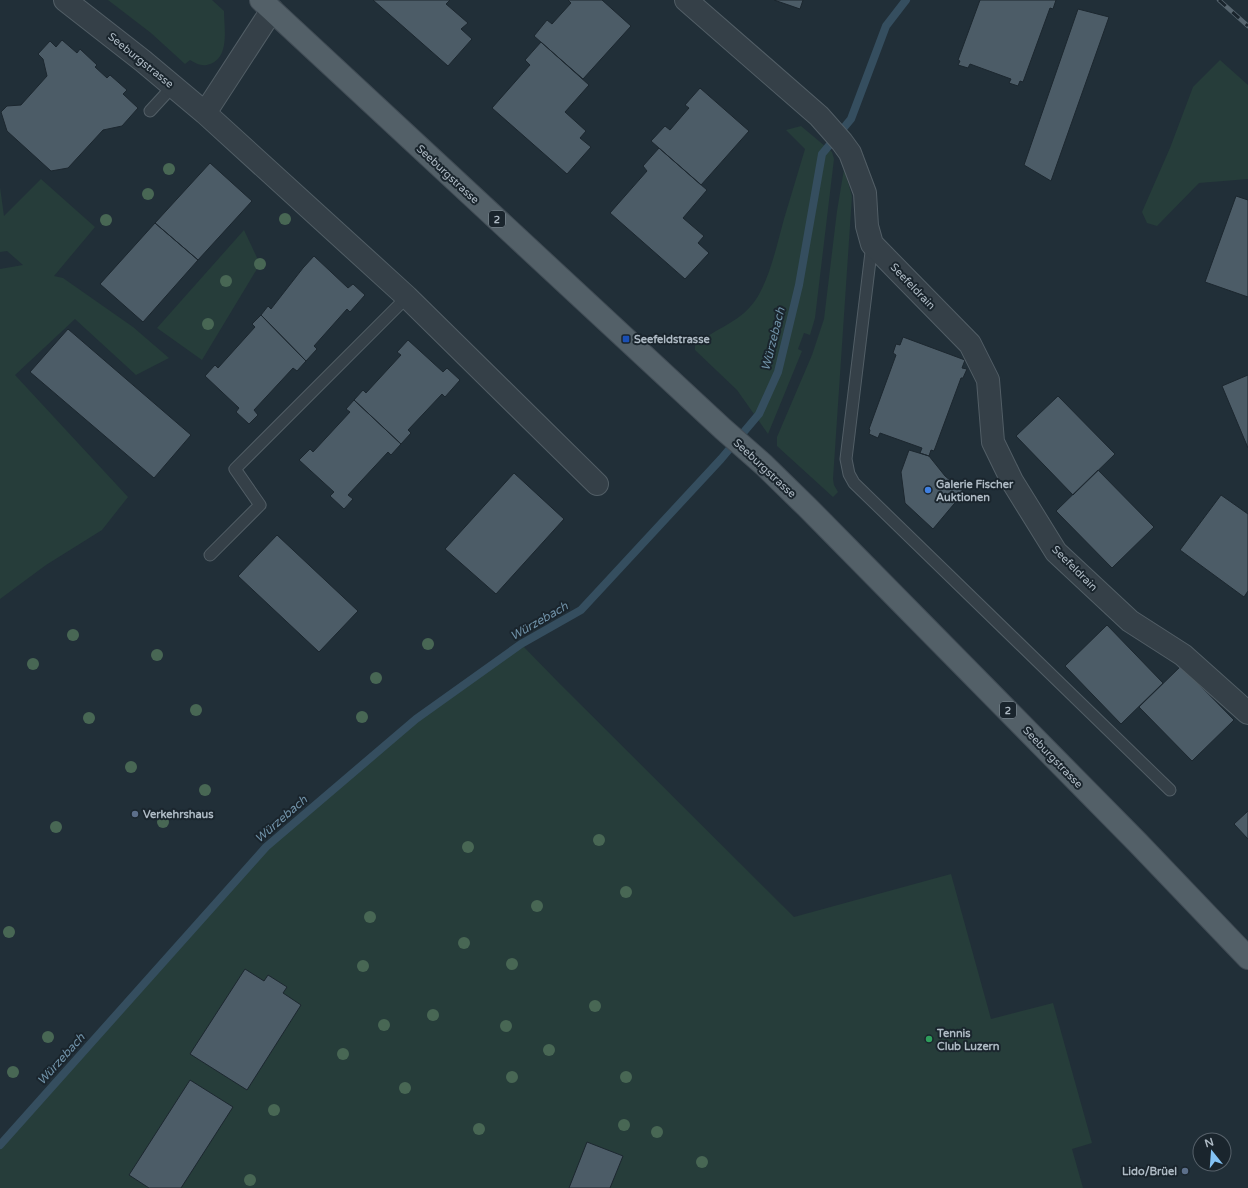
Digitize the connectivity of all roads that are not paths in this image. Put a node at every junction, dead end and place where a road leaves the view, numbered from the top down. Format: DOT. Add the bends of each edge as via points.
graph roads {
  1 [pos="66,0"];
  2 [pos="686,0"];
  3 [pos="266,5"];
  4 [pos="173,86"];
  5 [pos="150,111"];
  6 [pos="206,113"];
  7 [pos="872,244"];
  8 [pos="407,297"];
  9 [pos="597,484"];
  10 [pos="210,554"];
  11 [pos="1248,713"];
  12 [pos="1170,790"];
  13 [pos="1248,958"];
  1 -- 4 [label="street, Seeburgstrasse"];
  2 -- 7 [label="street" via="819,116 836,134 850,153 865,192 867,226"];
  3 -- 6 [label="street"];
  3 -- 13 [label="main road, Seeburgstrasse / 2" via="807,507"];
  4 -- 5 [label="lane"];
  4 -- 6 [label="street, Seeburgstrasse"];
  6 -- 8 [label="street, Seeburgstrasse"];
  7 -- 11 [label="street, Seefeldrain" via="970,344 988,380 993,442 1012,481 1056,552 1130,621 1183,655"];
  7 -- 12 [label="lane" via="846,459 849,474 854,483"];
  8 -- 9 [label="street, Seeburgstrasse"];
  8 -- 10 [label="lane" via="235,468 260,505"];
}
